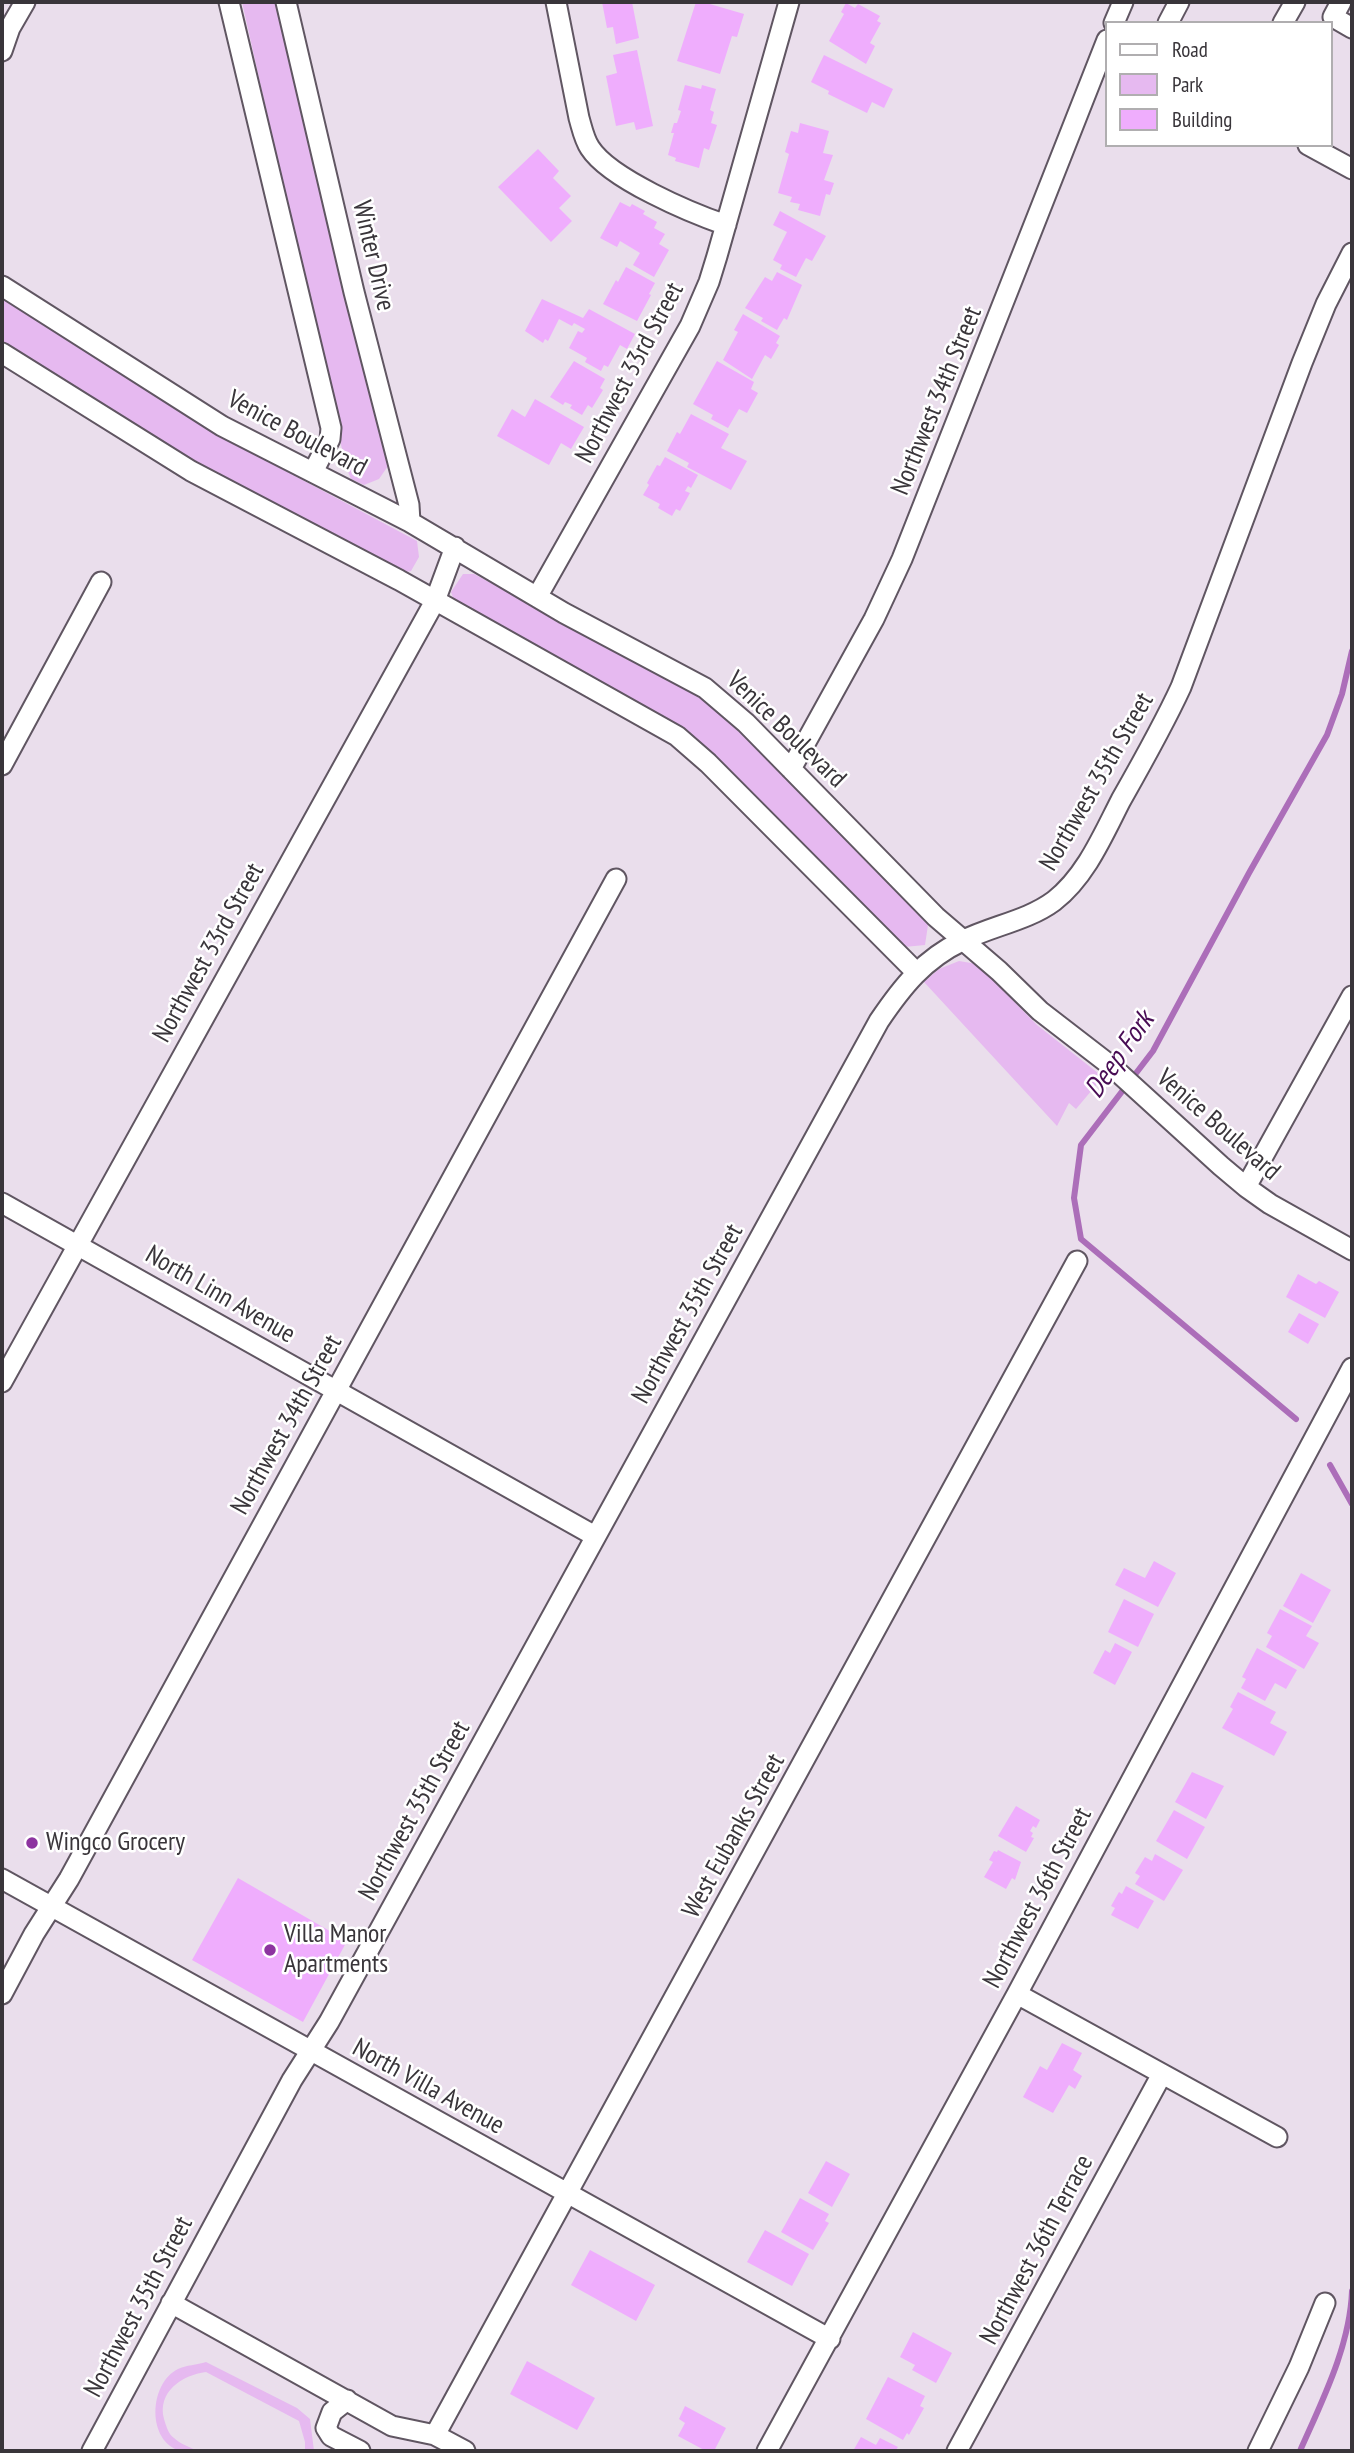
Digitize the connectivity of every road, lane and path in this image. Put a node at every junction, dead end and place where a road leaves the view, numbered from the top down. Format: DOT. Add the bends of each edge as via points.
graph roads {
  1 [pos="25,2"];
  2 [pos="229,2"];
  3 [pos="286,2"];
  4 [pos="556,2"];
  5 [pos="789,2"];
  6 [pos="1123,2"];
  7 [pos="1179,2"];
  8 [pos="1295,2"];
  9 [pos="1341,2"];
  10 [pos="1115,21"];
  11 [pos="1169,21"];
  12 [pos="1284,21"];
  13 [pos="1352,28"];
  14 [pos="1106,48"];
  15 [pos="2,51"];
  16 [pos="1312,147"];
  17 [pos="1352,169"];
  18 [pos="726,225"];
  19 [pos="1352,253"];
  20 [pos="2,286"];
  21 [pos="2,353"];
  22 [pos="313,472"];
  23 [pos="410,522"];
  24 [pos="455,547"];
  25 [pos="102,582"];
  26 [pos="537,597"];
  27 [pos="435,601"];
  28 [pos="2,765"];
  29 [pos="791,769"];
  30 [pos="616,879"];
  31 [pos="962,940"];
  32 [pos="915,972"];
  33 [pos="1352,996"];
  34 [pos="1246,1187"];
  35 [pos="2,1203"];
  36 [pos="77,1244"];
  37 [pos="1352,1250"];
  38 [pos="1077,1261"];
  39 [pos="1352,1368"];
  40 [pos="2,1382"];
  41 [pos="336,1391"];
  42 [pos="595,1536"];
  43 [pos="2,1879"];
  44 [pos="51,1907"];
  45 [pos="2,1994"];
  46 [pos="1017,1994"];
  47 [pos="310,2052"];
  48 [pos="1162,2074"];
  49 [pos="1277,2137"];
  50 [pos="567,2195"];
  51 [pos="171,2303"];
  52 [pos="1325,2303"];
  53 [pos="830,2339"];
  54 [pos="346,2400"];
  55 [pos="435,2435"];
  56 [pos="92,2451"];
  57 [pos="360,2451"];
  58 [pos="465,2451"];
  59 [pos="767,2451"];
  60 [pos="957,2451"];
  61 [pos="1258,2451"];
  1 -- 15 [label="street"];
  2 -- 22 [label="street" via="331,428"];
  3 -- 23 [label="street, Winter Drive"];
  4 -- 18 [label="street" via="579,118 590,149 622,176"];
  5 -- 18 [label="street, Northwest 33rd Street"];
  6 -- 10 [label="street"];
  7 -- 11 [label="street"];
  8 -- 12 [label="street"];
  9 -- 13 [label="street" via="1333,17"];
  14 -- 29 [label="street, Northwest 34th Street" via="902,559"];
  16 -- 17 [label="street"];
  18 -- 26 [label="street, Northwest 33rd Street" via="690,326"];
  19 -- 31 [label="street, Northwest 35th Street" via="1302,363 1181,687 1091,855 1075,880 1037,912"];
  20 -- 22 [label="street, Venice Boulevard" via="222,426"];
  21 -- 27 [label="street" via="191,471"];
  22 -- 23 [label="street, Venice Boulevard"];
  23 -- 24 [label="street, Venice Boulevard"];
  24 -- 26 [label="street, Venice Boulevard"];
  24 -- 27 [label="street, Northwest 33rd Street"];
  25 -- 28 [label="street"];
  26 -- 29 [label="street, Venice Boulevard" via="705,688"];
  27 -- 32 [label="street" via="677,736"];
  27 -- 36 [label="street, Northwest 33rd Street"];
  29 -- 31 [label="street, Venice Boulevard"];
  30 -- 41 [label="street, Northwest 34th Street"];
  31 -- 32 [label="street, Northwest 35th Street"];
  31 -- 34 [label="street, Venice Boulevard"];
  32 -- 42 [label="street, Northwest 35th Street" via="879,1021"];
  33 -- 34 [label="street"];
  34 -- 37 [label="street, Venice Boulevard"];
  35 -- 36 [label="street, North Linn Avenue"];
  36 -- 40 [label="street, Northwest 33rd Street"];
  36 -- 41 [label="street, North Linn Avenue"];
  38 -- 50 [label="street, West Eubanks Street"];
  39 -- 46 [label="street, Northwest 36th Street"];
  41 -- 42 [label="street, North Linn Avenue"];
  41 -- 44 [label="street, Northwest 34th Street"];
  42 -- 47 [label="street, Northwest 35th Street"];
  43 -- 44 [label="street, North Villa Avenue"];
  44 -- 45 [label="street, Northwest 34th Street"];
  44 -- 47 [label="street, North Villa Avenue"];
  46 -- 48 [label="street"];
  46 -- 53 [label="street, Northwest 36th Street"];
  47 -- 50 [label="street, North Villa Avenue"];
  47 -- 51 [label="street, Northwest 35th Street"];
  48 -- 49 [label="street"];
  48 -- 60 [label="street, Northwest 36th Terrace"];
  50 -- 53 [label="street, North Villa Avenue"];
  50 -- 55 [label="street, West Eubanks Street"];
  51 -- 54 [label="street"];
  51 -- 56 [label="street, Northwest 35th Street"];
  52 -- 61 [label="street"];
  53 -- 59 [label="street, Northwest 36th Street"];
  54 -- 55 [label="street" via="392,2426"];
  54 -- 57 [label="street" via="331,2412 326,2428 331,2436"];
  55 -- 58 [label="street"];
}
